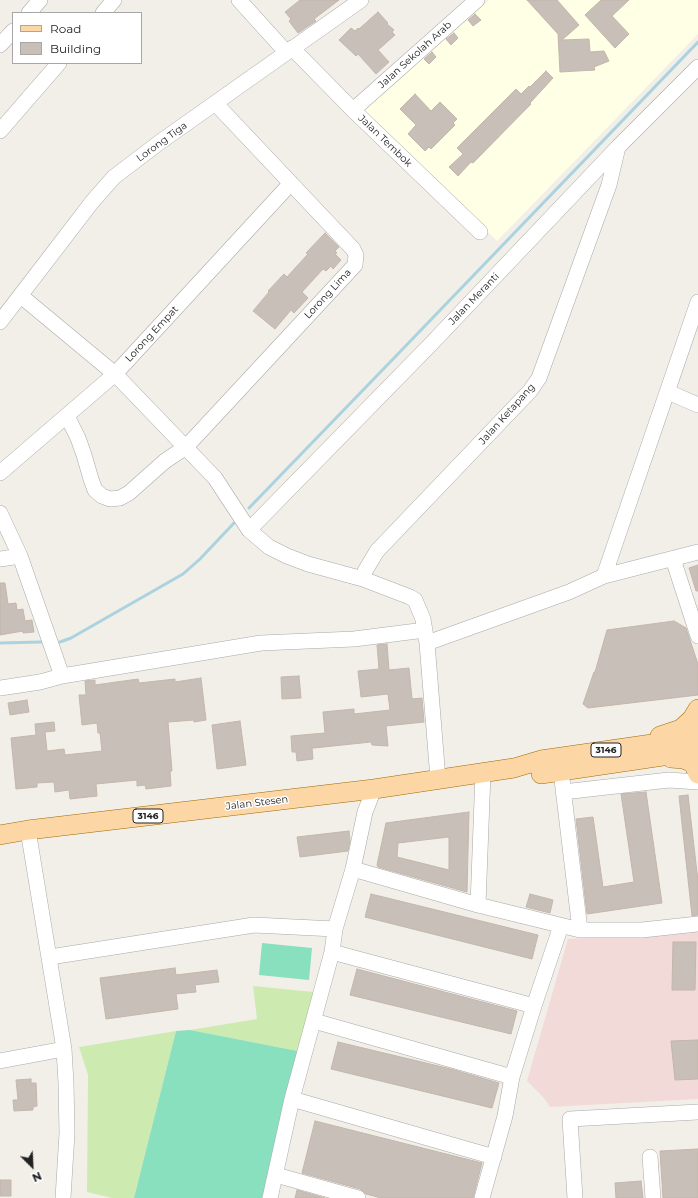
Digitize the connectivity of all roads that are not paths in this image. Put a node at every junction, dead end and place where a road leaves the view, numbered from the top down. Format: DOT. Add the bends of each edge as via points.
graph roads {
  1 [pos="40,0"];
  2 [pos="114,0"];
  3 [pos="361,0"];
  4 [pos="477,0"];
  5 [pos="246,2"];
  6 [pos="30,12"];
  7 [pos="104,12"];
  8 [pos="12,32"];
  9 [pos="0,45"];
  10 [pos="289,50"];
  11 [pos="58,64"];
  12 [pos="698,67"];
  13 [pos="216,104"];
  14 [pos="353,110"];
  15 [pos="0,131"];
  16 [pos="618,147"];
  17 [pos="291,183"];
  18 [pos="480,232"];
  19 [pos="21,296"];
  20 [pos="698,302"];
  21 [pos="0,322"];
  22 [pos="115,374"];
  23 [pos="668,392"];
  24 [pos="698,405"];
  25 [pos="67,416"];
  26 [pos="186,447"];
  27 [pos="0,474"];
  28 [pos="0,513"];
  29 [pos="249,530"];
  30 [pos="698,552"];
  31 [pos="20,556"];
  32 [pos="0,559"];
  33 [pos="673,559"];
  34 [pos="604,576"];
  35 [pos="363,579"];
  36 [pos="426,636"];
  37 [pos="698,636"];
  38 [pos="62,676"];
  39 [pos="0,688"];
  40 [pos="698,709"];
  41 [pos="698,736"];
  42 [pos="599,751"];
  43 [pos="698,751"];
  44 [pos="659,757"];
  45 [pos="514,768"];
  46 [pos="561,771"];
  47 [pos="483,773"];
  48 [pos="698,774"];
  49 [pos="438,779"];
  50 [pos="698,782"];
  51 [pos="374,788"];
  52 [pos="563,792"];
  53 [pos="28,830"];
  54 [pos="0,835"];
  55 [pos="353,869"];
  56 [pos="478,905"];
  57 [pos="698,924"];
  58 [pos="561,926"];
  59 [pos="335,930"];
  60 [pos="580,930"];
  61 [pos="332,952"];
  62 [pos="50,957"];
  63 [pos="534,1006"];
  64 [pos="314,1021"];
  65 [pos="64,1049"];
  66 [pos="0,1061"];
  67 [pos="512,1077"];
  68 [pos="292,1099"];
  69 [pos="698,1112"];
  70 [pos="494,1157"];
  71 [pos="650,1157"];
  72 [pos="276,1175"];
  73 [pos="63,1198"];
  74 [pos="270,1198"];
  75 [pos="358,1198"];
  76 [pos="482,1198"];
  77 [pos="575,1198"];
  78 [pos="653,1198"];
  1 -- 6 [label="street"];
  2 -- 7 [label="street"];
  3 -- 10 [label="street, Lorong Tiga"];
  4 -- 14 [label="street, Jalan Sekolah Arab"];
  5 -- 10 [label="street, Jalan Tembok"];
  8 -- 9 [label="street"];
  10 -- 13 [label="street, Lorong Tiga"];
  10 -- 14 [label="street, Jalan Tembok"];
  11 -- 15 [label="street"];
  12 -- 16 [label="street, Jalan Meranti"];
  13 -- 17 [label="street, Lorong Lima"];
  13 -- 19 [label="street, Lorong Tiga" via="114,177"];
  14 -- 18 [label="street, Jalan Tembok"];
  16 -- 29 [label="street, Jalan Meranti"];
  16 -- 35 [label="street, Jalan Ketapang" via="609,185 539,378 530,391 377,551"];
  17 -- 22 [label="street, Lorong Empat"];
  17 -- 26 [label="street, Lorong Lima" via="354,249 355,264"];
  19 -- 21 [label="street, Lorong Tiga"];
  19 -- 22 [label="street"];
  20 -- 23 [label="street"];
  22 -- 25 [label="street, Lorong Empat"];
  22 -- 26 [label="street"];
  23 -- 24 [label="street"];
  23 -- 34 [label="street"];
  25 -- 26 [label="street, Lorong Lima" via="78,438 95,490 110,499 120,498 129,493 165,461"];
  25 -- 27 [label="street, Lorong Empat"];
  26 -- 29 [label="street" via="215,478"];
  28 -- 31 [label="street"];
  29 -- 35 [label="street" via="269,547 286,556"];
  30 -- 33 [label="street"];
  31 -- 32 [label="street"];
  31 -- 38 [label="street"];
  33 -- 34 [label="street"];
  33 -- 37 [label="street"];
  34 -- 36 [label="street" via="569,592"];
  35 -- 36 [label="street" via="415,600 423,619"];
  36 -- 38 [label="street" via="260,643"];
  36 -- 49 [label="street"];
  38 -- 39 [label="street"];
  40 -- 42 [label="main road" via="688,723 672,733"];
  41 -- 42 [label="main road, 3146"];
  42 -- 45 [label="main road, 3146" via="541,760"];
  43 -- 44 [label="main road, 3146"];
  44 -- 46 [label="main road, 3146"];
  44 -- 48 [label="main road" via="688,761 694,765"];
  45 -- 46 [label="main road, 3146" via="540,774"];
  45 -- 47 [label="main road, Jalan Stesen / 3146"];
  46 -- 52 [label="street"];
  47 -- 49 [label="main road, Jalan Stesen / 3146"];
  47 -- 56 [label="street"];
  49 -- 51 [label="main road, Jalan Stesen / 3146"];
  50 -- 52 [label="street" via="670,780"];
  51 -- 53 [label="main road, Jalan Stesen / 3146"];
  51 -- 55 [label="street" via="365,812"];
  52 -- 60 [label="street"];
  53 -- 54 [label="main road, Jalan Stesen / 3146"];
  53 -- 62 [label="street"];
  55 -- 56 [label="street"];
  55 -- 59 [label="street"];
  56 -- 58 [label="street"];
  57 -- 60 [label="street" via="642,930"];
  58 -- 60 [label="street"];
  58 -- 63 [label="street"];
  59 -- 61 [label="street"];
  59 -- 62 [label="street" via="254,925"];
  61 -- 63 [label="street"];
  61 -- 64 [label="street"];
  62 -- 65 [label="street"];
  63 -- 67 [label="street"];
  64 -- 67 [label="street"];
  64 -- 68 [label="street"];
  65 -- 66 [label="street"];
  65 -- 73 [label="street" via="67,1134"];
  67 -- 70 [label="street"];
  68 -- 70 [label="street"];
  68 -- 72 [label="street"];
  69 -- 77 [label="street" via="570,1119"];
  70 -- 76 [label="street"];
  71 -- 78 [label="street"];
  72 -- 74 [label="street"];
  72 -- 75 [label="street"];
}
